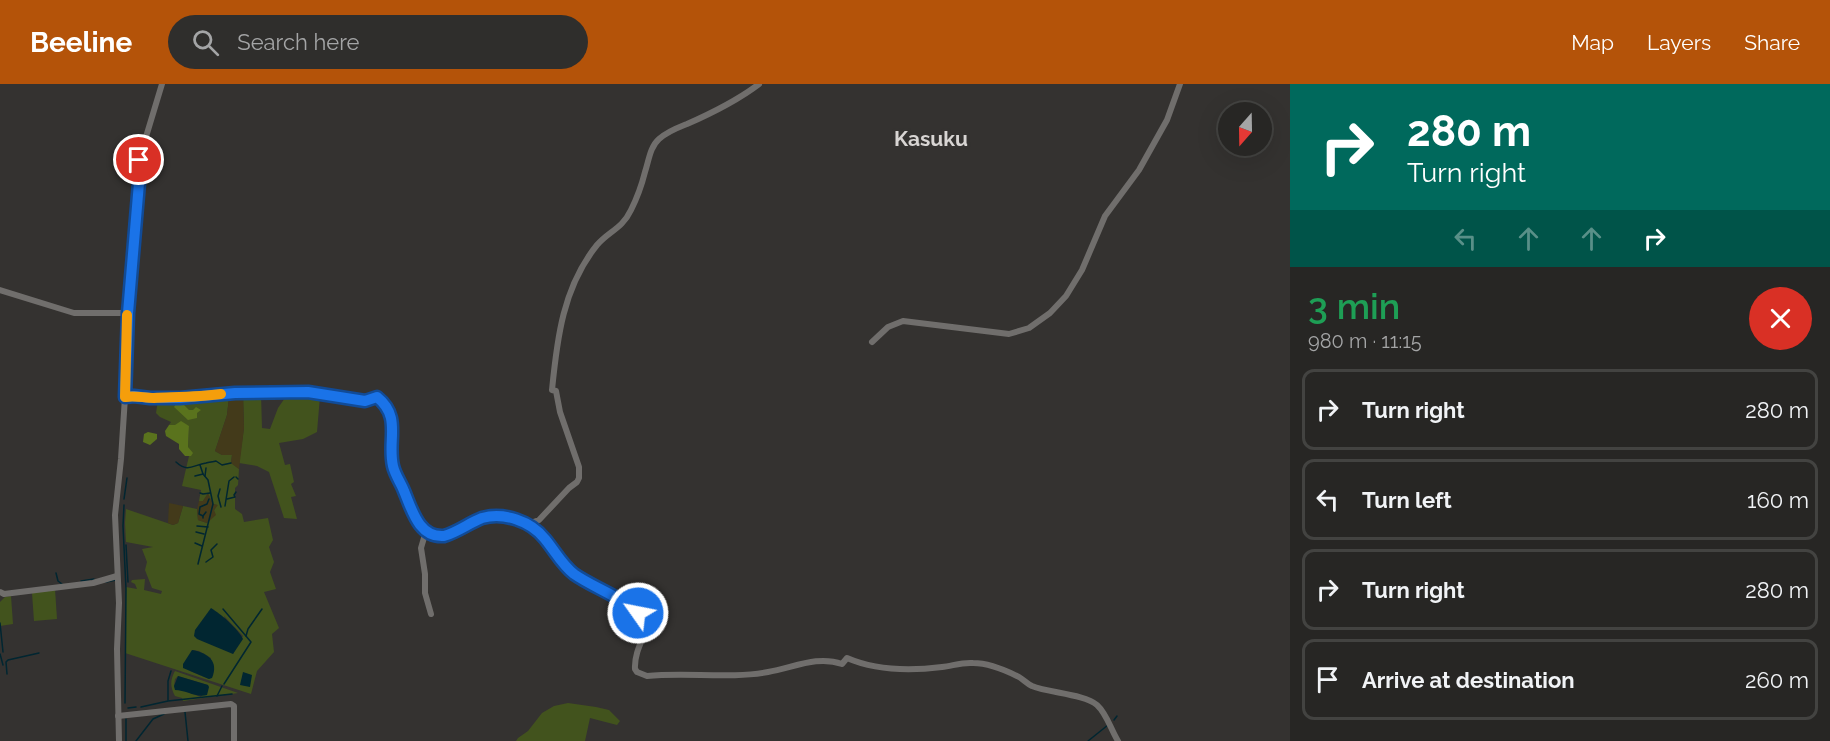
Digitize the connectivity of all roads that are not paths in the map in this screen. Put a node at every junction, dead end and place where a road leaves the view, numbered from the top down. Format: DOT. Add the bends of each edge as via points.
graph roads {
  1 [pos="162,84"];
  2 [pos="759,84"];
  3 [pos="1180,84"];
  4 [pos="0,290"];
  5 [pos="128,313"];
  6 [pos="872,342"];
  7 [pos="125,397"];
  8 [pos="539,520"];
  9 [pos="528,524"];
  10 [pos="426,531"];
  11 [pos="543,536"];
  12 [pos="117,576"];
  13 [pos="1,595"];
  14 [pos="431,614"];
  15 [pos="118,716"];
  16 [pos="119,741"];
  17 [pos="234,741"];
  18 [pos="1118,741"];
  1 -- 5 [label="street" via="139,160"];
  2 -- 8 [label="street" via="658,140 624,224 598,243 571,286 559,328 552,390 556,392 579,478"];
  3 -- 6 [label="street" via="1167,120 1139,170 1105,216 1082,270 1050,313 1029,328 1009,334 903,321 888,327"];
  4 -- 5 [label="street" via="74,313"];
  5 -- 7 [label="street"];
  7 -- 10 [label="street" via="308,392 365,401 377,397 385,403 392,418 393,469 413,513"];
  7 -- 12 [label="street" via="115,515"];
  8 -- 9 [label="street"];
  8 -- 11 [label="street"];
  9 -- 10 [label="street" via="488,517 444,536"];
  9 -- 11 [label="street"];
  10 -- 14 [label="street" via="421,548"];
  11 -- 18 [label="street" via="567,568 630,605 649,622 635,658 635,669 641,674 768,672 812,661 842,663 847,658 885,669 973,663 997,667 1031,685 1096,704"];
  12 -- 13 [label="street" via="93,583"];
  12 -- 15 [label="street"];
  15 -- 16 [label="street"];
  15 -- 17 [label="street" via="231,704"];
}
